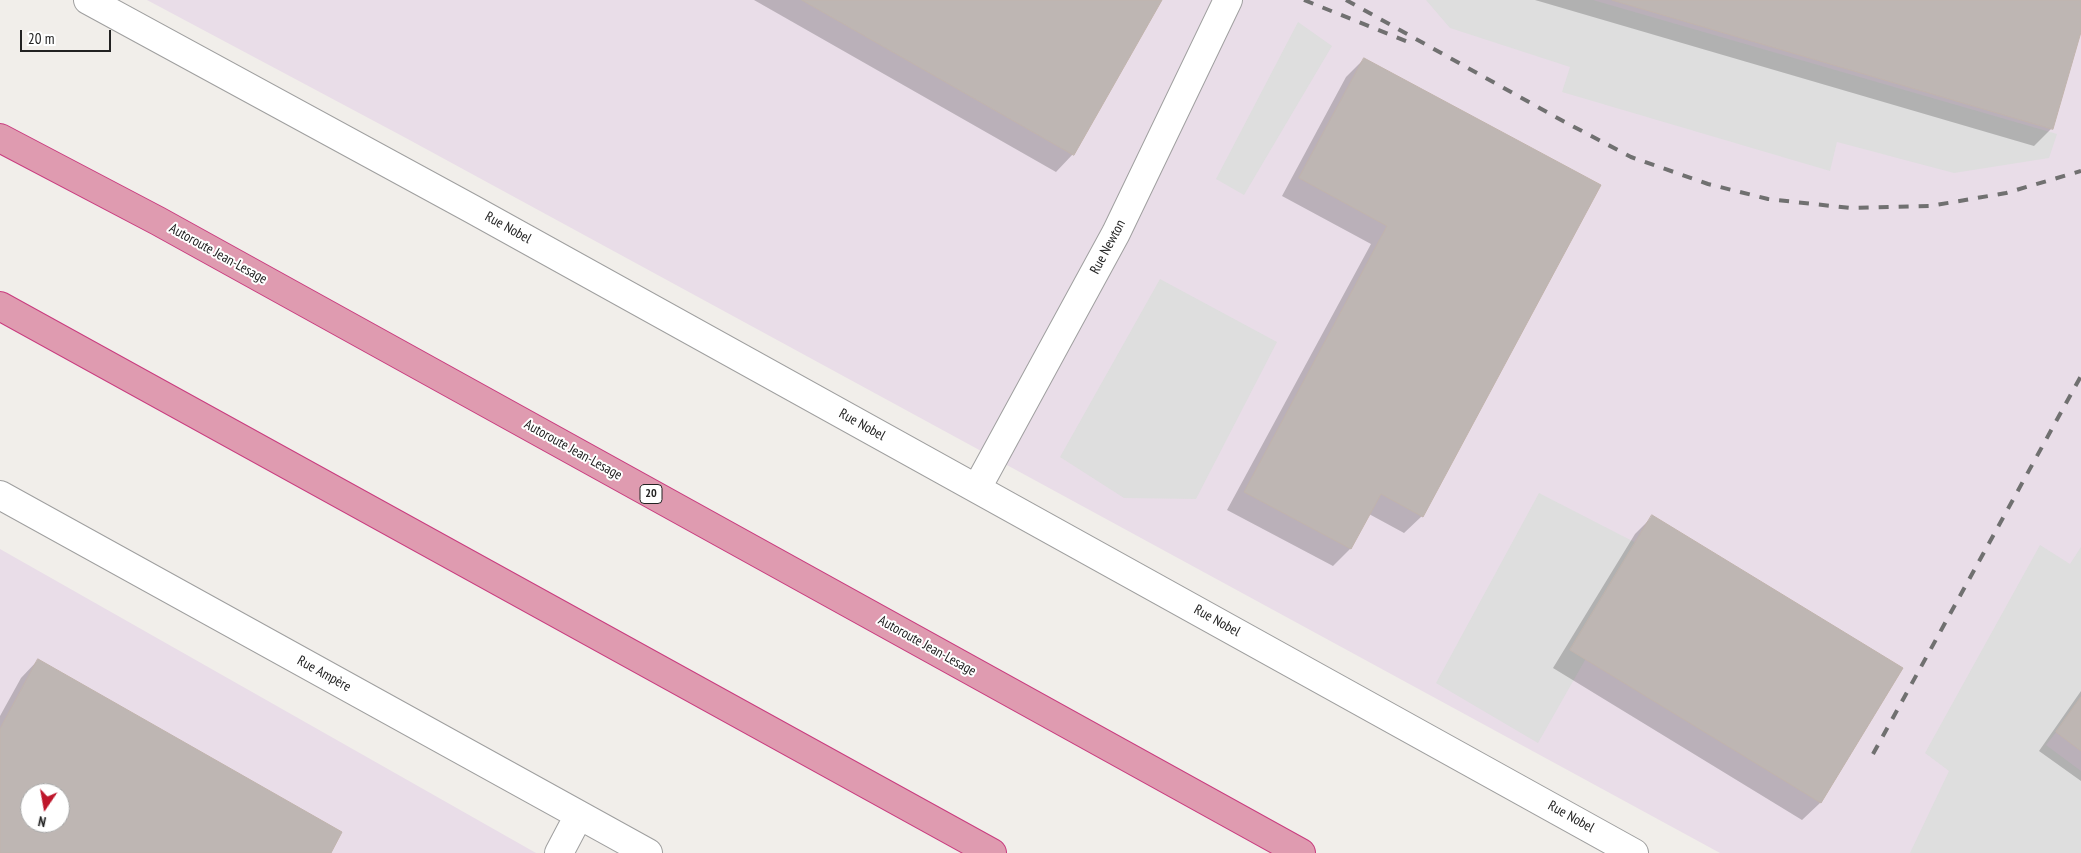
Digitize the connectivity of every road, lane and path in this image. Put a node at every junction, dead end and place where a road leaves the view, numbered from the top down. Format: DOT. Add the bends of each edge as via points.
graph roads {
  1 [pos="88,0"];
  2 [pos="1228,0"];
  3 [pos="0,138"];
  4 [pos="0,306"];
  5 [pos="977,488"];
  6 [pos="0,496"];
  7 [pos="579,815"];
  8 [pos="559,853"];
  9 [pos="648,853"];
  10 [pos="992,853"];
  11 [pos="1301,853"];
  12 [pos="1634,853"];
  1 -- 5 [label="street, Rue Nobel"];
  2 -- 5 [label="street, Rue Newton" via="1116,233"];
  3 -- 11 [label="highway, Autoroute Jean-Lesage / 20" via="158,221"];
  4 -- 10 [label="highway"];
  5 -- 12 [label="street, Rue Nobel"];
  6 -- 7 [label="street, Rue Ampère"];
  7 -- 8 [label="street"];
  7 -- 9 [label="street, Rue Ampère"];
}
